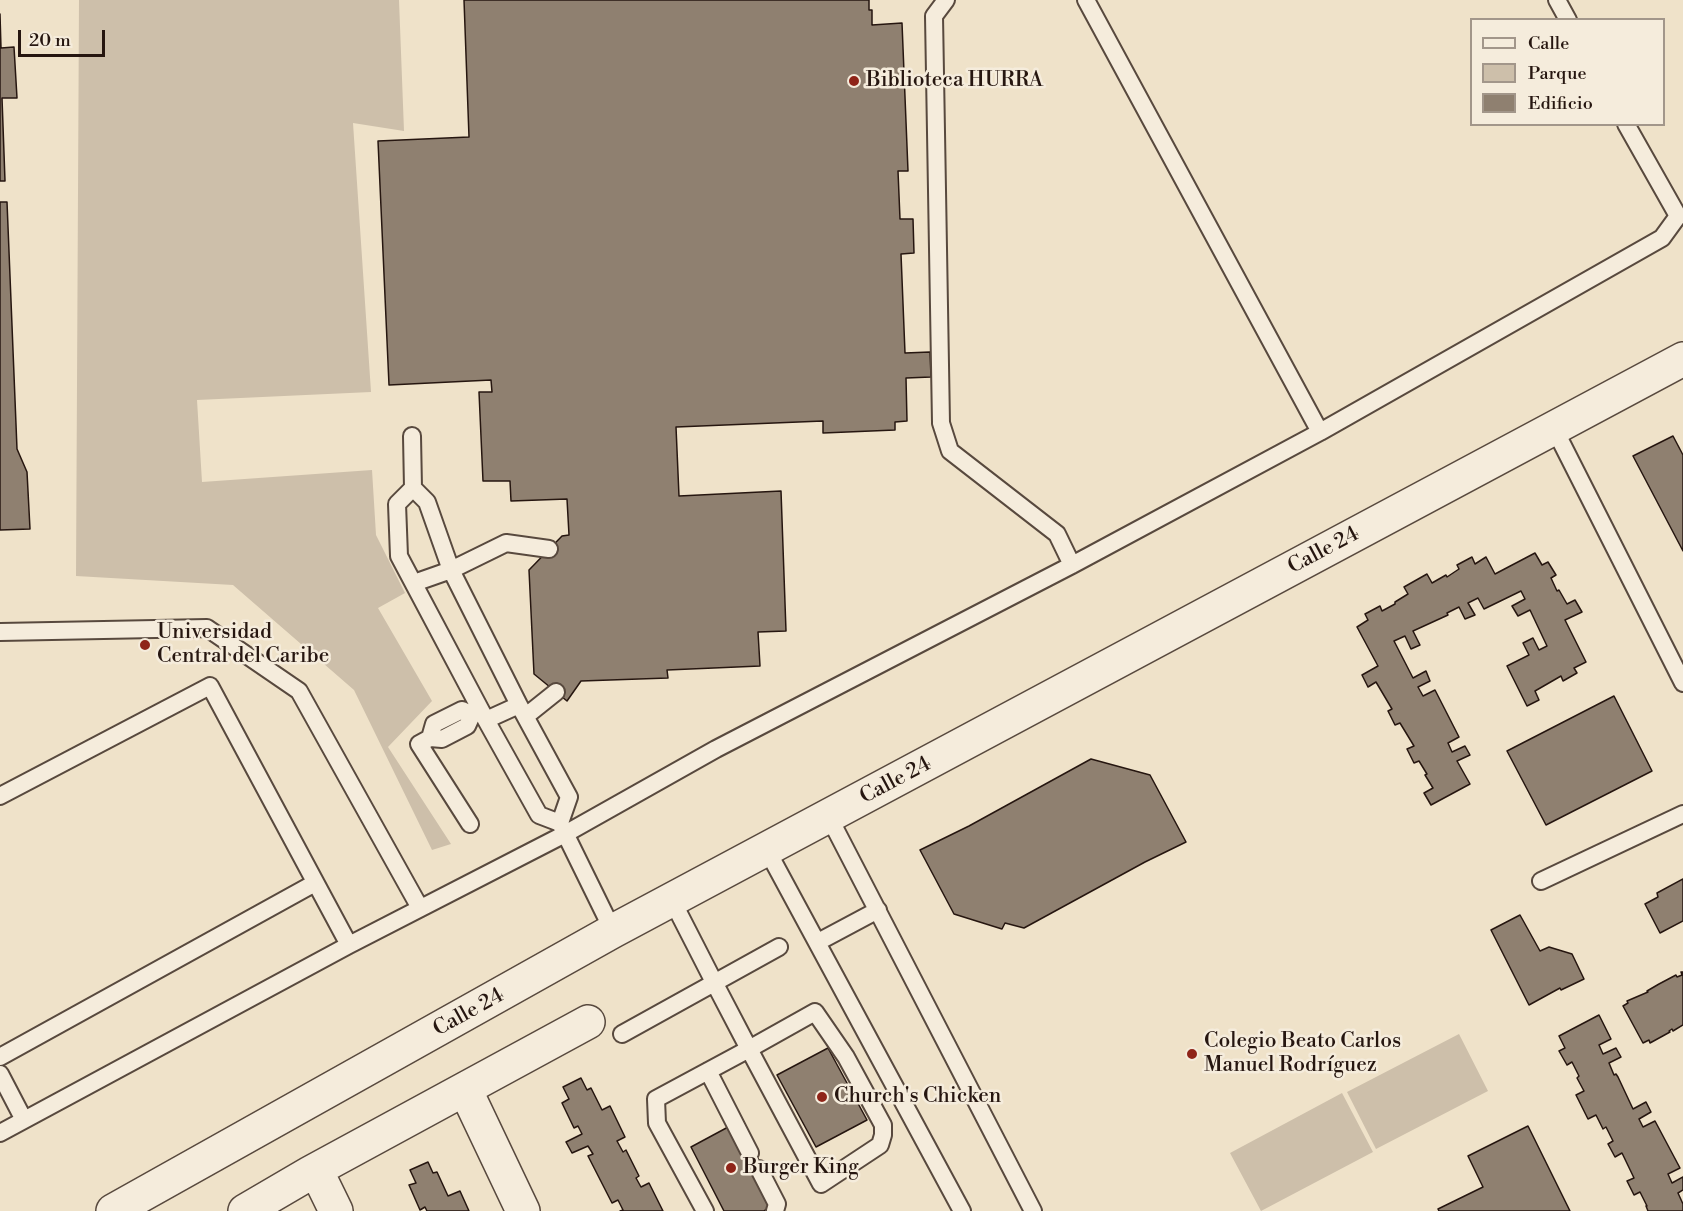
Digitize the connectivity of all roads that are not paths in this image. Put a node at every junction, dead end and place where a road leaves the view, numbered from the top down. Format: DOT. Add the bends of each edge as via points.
graph roads {
  1 [pos="946,0"];
  2 [pos="1086,0"];
  3 [pos="1557,0"];
  4 [pos="1567,18"];
  5 [pos="1627,126"];
  6 [pos="1683,360"];
  7 [pos="1554,428"];
  8 [pos="1320,432"];
  9 [pos="412,436"];
  10 [pos="413,488"];
  11 [pos="549,549"];
  12 [pos="1072,565"];
  13 [pos="451,570"];
  14 [pos="414,583"];
  15 [pos="0,632"];
  16 [pos="1683,683"];
  17 [pos="556,692"];
  18 [pos="522,710"];
  19 [pos="480,715"];
  20 [pos="0,796"];
  21 [pos="1683,814"];
  22 [pos="829,817"];
  23 [pos="470,824"];
  24 [pos="562,828"];
  25 [pos="767,850"];
  26 [pos="1541,881"];
  27 [pos="315,883"];
  28 [pos="672,900"];
  29 [pos="420,908"];
  30 [pos="878,910"];
  31 [pos="613,931"];
  32 [pos="818,942"];
  33 [pos="349,945"];
  34 [pos="779,947"];
  35 [pos="715,984"];
  36 [pos="588,1022"];
  37 [pos="622,1034"];
  38 [pos="749,1049"];
  39 [pos="0,1057"];
  40 [pos="708,1071"];
  41 [pos="0,1074"];
  42 [pos="465,1089"];
  43 [pos="24,1120"];
  44 [pos="0,1133"];
  45 [pos="750,1153"];
  46 [pos="759,1169"];
  47 [pos="316,1170"];
  48 [pos="113,1211"];
  49 [pos="245,1211"];
  50 [pos="336,1211"];
  51 [pos="523,1211"];
  52 [pos="705,1211"];
  53 [pos="775,1211"];
  54 [pos="962,1211"];
  55 [pos="1033,1211"];
  1 -- 12 [label="lane" via="934,16 941,423 950,452 1057,534"];
  2 -- 8 [label="lane"];
  3 -- 4 [label="lane"];
  5 -- 8 [label="lane" via="1678,216 1662,238"];
  6 -- 7 [label="street, Calle 24"];
  7 -- 16 [label="lane"];
  7 -- 22 [label="street, Calle 24"];
  8 -- 12 [label="lane"];
  9 -- 10 [label="lane"];
  10 -- 13 [label="lane" via="427,502"];
  10 -- 14 [label="lane" via="397,504 399,556"];
  11 -- 13 [label="lane" via="506,543"];
  12 -- 24 [label="lane"];
  13 -- 14 [label="lane"];
  13 -- 18 [label="lane"];
  14 -- 19 [label="lane"];
  15 -- 29 [label="lane" via="207,628 299,691"];
  17 -- 18 [label="lane"];
  18 -- 19 [label="lane"];
  18 -- 24 [label="lane" via="569,797"];
  19 -- 23 [label="lane" via="442,739 429,738 419,744"];
  19 -- 24 [label="lane" via="538,815"];
  20 -- 27 [label="lane" via="210,686"];
  21 -- 26 [label="lane"];
  22 -- 25 [label="street, Calle 24"];
  22 -- 30 [label="lane"];
  24 -- 29 [label="lane"];
  24 -- 31 [label="lane"];
  25 -- 28 [label="street, Calle 24"];
  25 -- 32 [label="lane"];
  27 -- 33 [label="lane"];
  27 -- 39 [label="lane"];
  28 -- 31 [label="street, Calle 24"];
  28 -- 35 [label="lane"];
  29 -- 33 [label="lane"];
  30 -- 32 [label="lane"];
  30 -- 55 [label="lane"];
  31 -- 48 [label="street, Calle 24"];
  32 -- 54 [label="lane"];
  33 -- 43 [label="lane"];
  34 -- 35 [label="lane"];
  35 -- 37 [label="lane"];
  35 -- 38 [label="lane"];
  36 -- 42 [label="street"];
  38 -- 38 [label="lane" via="815,1012 883,1125 880,1145 821,1184"];
  38 -- 40 [label="lane"];
  40 -- 45 [label="lane"];
  40 -- 52 [label="lane" via="656,1099 657,1124"];
  41 -- 43 [label="lane"];
  42 -- 47 [label="street"];
  42 -- 51 [label="street"];
  43 -- 44 [label="lane"];
  46 -- 53 [label="lane" via="777,1204"];
  47 -- 49 [label="street"];
  47 -- 50 [label="street"];
}
